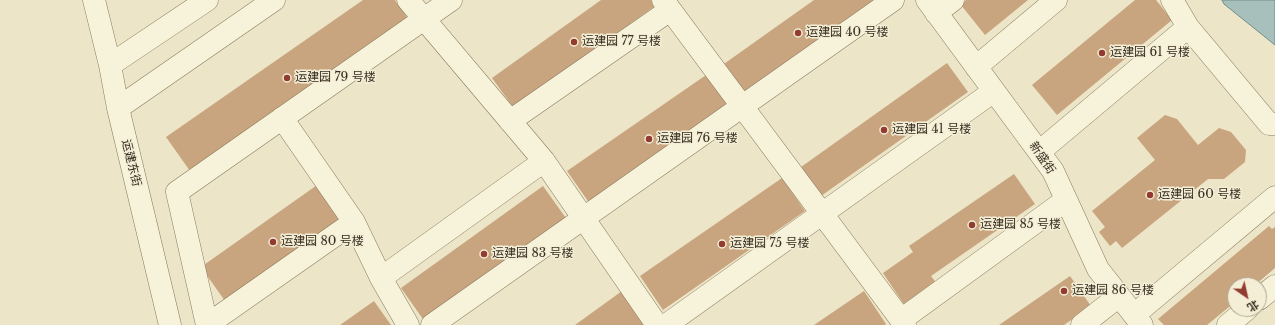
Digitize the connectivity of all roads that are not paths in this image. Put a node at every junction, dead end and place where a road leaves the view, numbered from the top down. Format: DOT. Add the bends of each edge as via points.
graph roads {
  1 [pos="94,0"];
  2 [pos="274,0"];
  3 [pos="408,0"];
  4 [pos="451,0"];
  5 [pos="893,0"];
  6 [pos="1056,0"];
  7 [pos="1172,0"];
  8 [pos="199,2"];
  9 [pos="667,3"];
  10 [pos="939,4"];
  11 [pos="424,19"];
  12 [pos="1188,27"];
  13 [pos="110,65"];
  14 [pos="976,67"];
  15 [pos="994,91"];
  16 [pos="742,106"];
  17 [pos="118,108"];
  18 [pos="282,118"];
  19 [pos="510,121"];
  20 [pos="1275,124"];
  21 [pos="1039,152"];
  22 [pos="544,161"];
  23 [pos="1275,197"];
  24 [pos="1066,200"];
  25 [pos="822,214"];
  26 [pos="584,218"];
  27 [pos="354,222"];
  28 [pos="380,278"];
  29 [pos="1275,286"];
  30 [pos="1267,292"];
  31 [pos="1119,296"];
  32 [pos="1238,317"];
  33 [pos="1138,320"];
  34 [pos="903,322"];
  35 [pos="170,325"];
  36 [pos="207,325"];
  37 [pos="408,325"];
  38 [pos="432,325"];
  39 [pos="657,325"];
  40 [pos="666,325"];
  41 [pos="1082,325"];
  42 [pos="1228,325"];
  1 -- 13 [label="street, 运建东街"];
  2 -- 17 [label="street"];
  3 -- 11 [label="street"];
  4 -- 11 [label="street"];
  5 -- 16 [label="street"];
  6 -- 14 [label="street"];
  7 -- 12 [label="street"];
  8 -- 13 [label="street"];
  9 -- 16 [label="street"];
  9 -- 19 [label="street"];
  10 -- 14 [label="street, 新盛街"];
  11 -- 18 [label="street"];
  11 -- 19 [label="street"];
  12 -- 20 [label="street" via="1269,124"];
  12 -- 21 [label="street"];
  13 -- 17 [label="street, 运建东街"];
  14 -- 15 [label="street, 新盛街"];
  15 -- 21 [label="street, 新盛街"];
  15 -- 25 [label="street"];
  16 -- 25 [label="street"];
  16 -- 26 [label="street"];
  17 -- 35 [label="street, 运建东街"];
  18 -- 27 [label="street"];
  18 -- 36 [label="street" via="177,192"];
  19 -- 22 [label="street"];
  21 -- 24 [label="street, 新盛街" via="1053,171"];
  22 -- 26 [label="street"];
  22 -- 28 [label="street"];
  23 -- 33 [label="street"];
  24 -- 31 [label="street, 新盛街" via="1098,269"];
  24 -- 34 [label="street"];
  25 -- 34 [label="street"];
  25 -- 40 [label="street"];
  26 -- 38 [label="street"];
  26 -- 39 [label="street"];
  27 -- 28 [label="street"];
  27 -- 36 [label="street"];
  28 -- 37 [label="street"];
  29 -- 30 [label="street"];
  31 -- 33 [label="street, 新盛街"];
  31 -- 41 [label="street"];
  32 -- 42 [label="street"];
}
